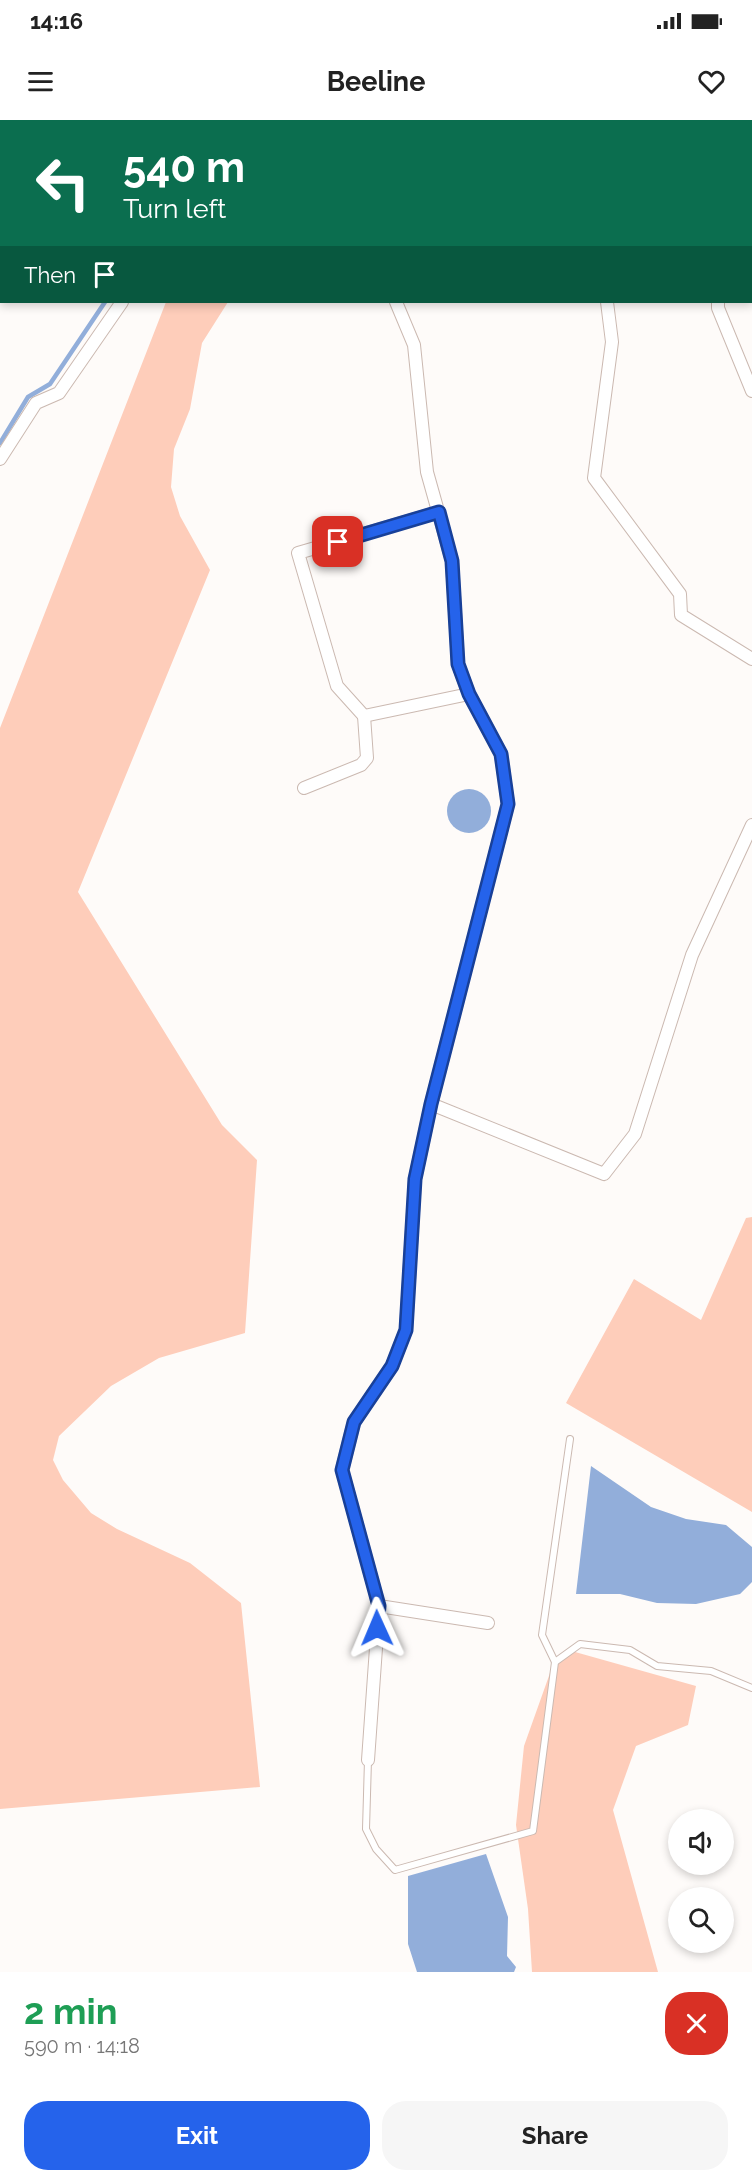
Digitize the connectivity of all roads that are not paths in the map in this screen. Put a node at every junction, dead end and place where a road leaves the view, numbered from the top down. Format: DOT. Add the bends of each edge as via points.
graph roads {
  1 [pos="121,303"];
  2 [pos="396,303"];
  3 [pos="607,303"];
  4 [pos="718,303"];
  5 [pos="752,391"];
  6 [pos="0,459"];
  7 [pos="439,512"];
  8 [pos="752,659"];
  9 [pos="469,694"];
  10 [pos="364,716"];
  11 [pos="304,788"];
  12 [pos="752,825"];
  13 [pos="748,847"];
  14 [pos="431,1104"];
  15 [pos="570,1439"];
  16 [pos="379,1606"];
  17 [pos="488,1623"];
  18 [pos="555,1662"];
  19 [pos="752,1688"];
  20 [pos="368,1760"];
  1 -- 6 [label="street" via="59,393 36,403"];
  2 -- 7 [label="street" via="414,345 427,472"];
  3 -- 8 [label="street" via="612,342 594,478 680,594 681,615"];
  4 -- 5 [label="street"];
  7 -- 9 [label="street" via="452,561 458,664"];
  7 -- 10 [label="street" via="298,554 337,686"];
  9 -- 10 [label="street"];
  9 -- 14 [label="street" via="501,754 508,804"];
  10 -- 11 [label="street" via="367,758 361,765"];
  12 -- 13 [label="street"];
  13 -- 14 [label="street" via="692,955 634,1134 604,1174"];
  14 -- 16 [label="street" via="415,1179 406,1330 392,1366 354,1422 342,1470"];
  15 -- 18 [label="lane" via="542,1635"];
  16 -- 17 [label="street"];
  16 -- 20 [label="street"];
  18 -- 19 [label="lane" via="580,1644 630,1650 657,1666 711,1671"];
  18 -- 20 [label="lane" via="532,1831 395,1870 376,1849 366,1829"];
}
